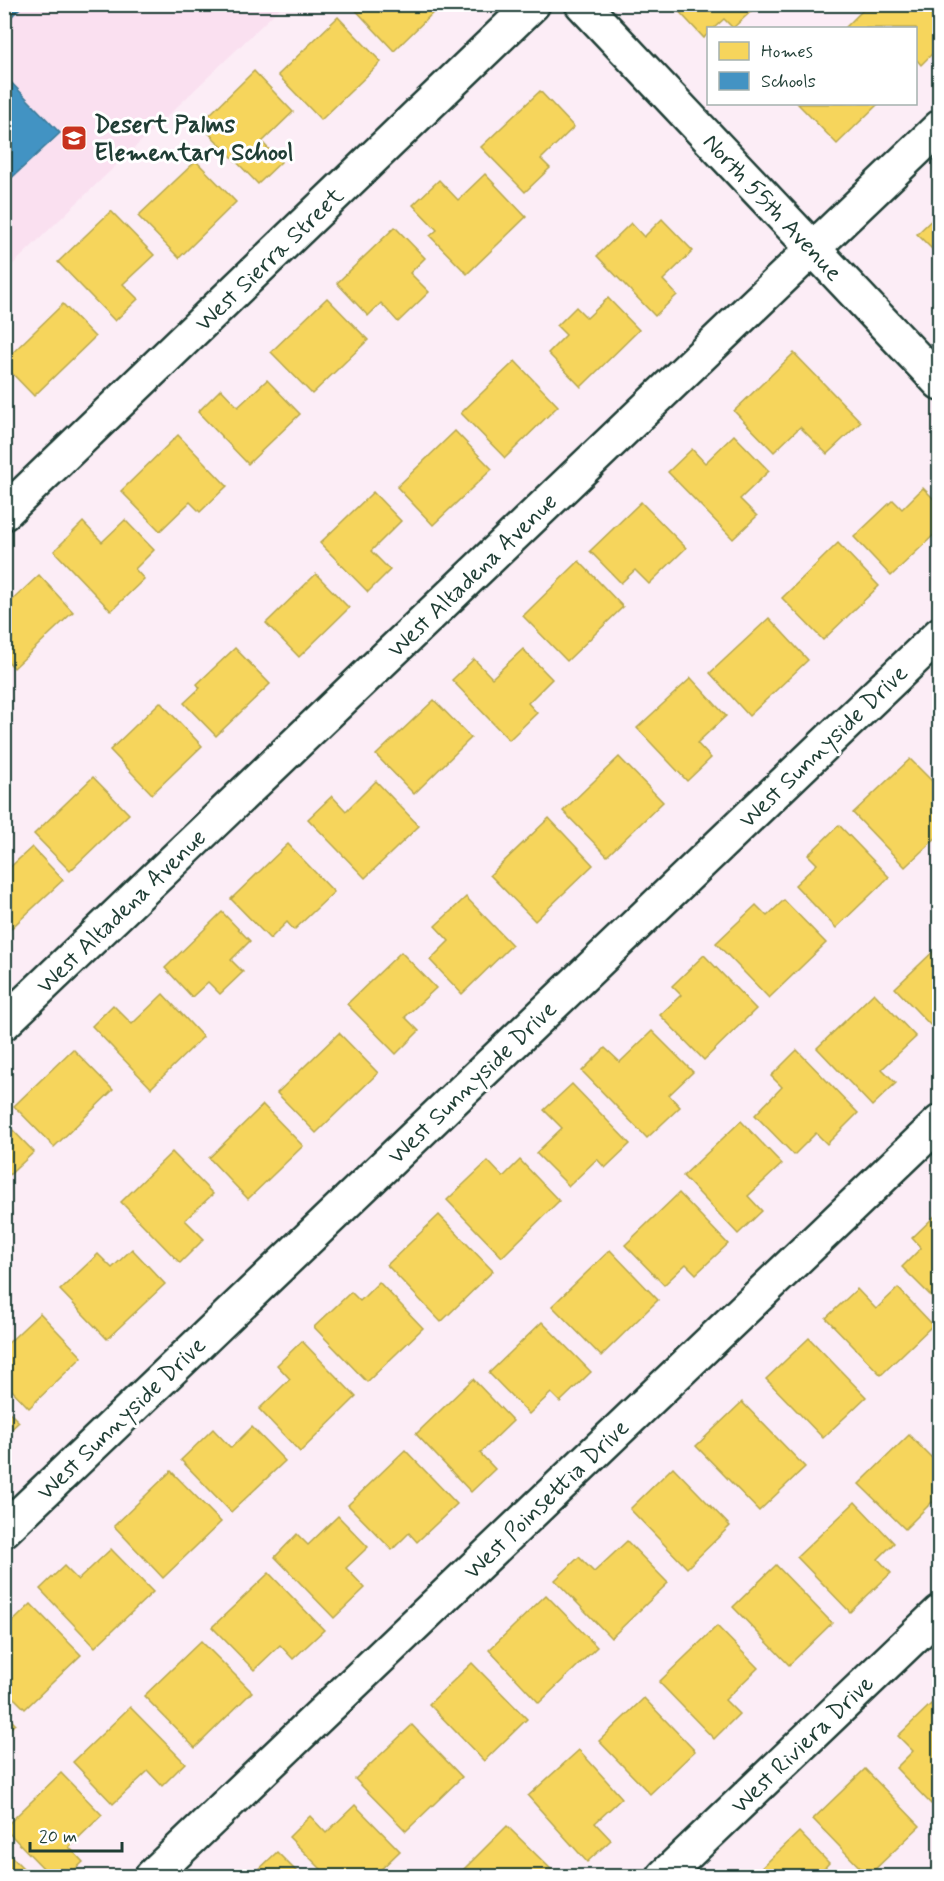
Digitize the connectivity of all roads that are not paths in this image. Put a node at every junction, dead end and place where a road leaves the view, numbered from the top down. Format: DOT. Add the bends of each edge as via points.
graph roads {
  1 [pos="533,4"];
  2 [pos="582,4"];
  3 [pos="939,127"];
  4 [pos="812,248"];
  5 [pos="939,383"];
  6 [pos="4,513"];
  7 [pos="939,634"];
  8 [pos="4,1023"];
  9 [pos="939,1122"];
  10 [pos="4,1530"];
  11 [pos="939,1612"];
  12 [pos="152,1876"];
  13 [pos="664,1876"];
  1 -- 6 [label="street, West Sierra Street"];
  2 -- 4 [label="street, North 55th Avenue"];
  3 -- 4 [label="street, West Altadena Avenue"];
  4 -- 5 [label="street, North 55th Avenue"];
  4 -- 8 [label="street, West Altadena Avenue"];
  7 -- 10 [label="street, West Sunnyside Drive"];
  9 -- 12 [label="street, West Poinsettia Drive"];
  11 -- 13 [label="street, West Riviera Drive"];
}
